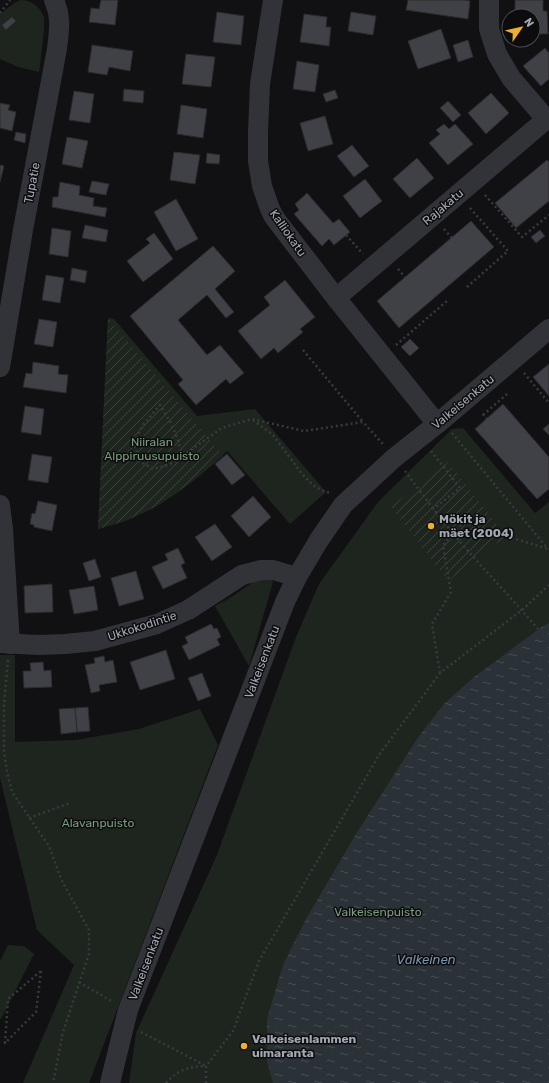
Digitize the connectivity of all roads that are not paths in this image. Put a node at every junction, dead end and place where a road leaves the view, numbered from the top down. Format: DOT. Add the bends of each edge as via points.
graph roads {
  1 [pos="54,0"];
  2 [pos="273,0"];
  3 [pos="489,0"];
  4 [pos="548,118"];
  5 [pos="336,298"];
  6 [pos="549,329"];
  7 [pos="0,367"];
  8 [pos="445,427"];
  9 [pos="0,505"];
  10 [pos="297,577"];
  11 [pos="5,644"];
  12 [pos="110,1083"];
  1 -- 7 [label="street, Tupatie" via="60,24 57,49 22,230"];
  2 -- 5 [label="street, Kalliokatu" via="260,84 258,161 262,186 274,217"];
  3 -- 4 [label="street" via="489,29 497,54 511,78"];
  4 -- 5 [label="street, Rajakatu"];
  5 -- 8 [label="street, Kalliokatu"];
  6 -- 8 [label="street, Valkeisenkatu"];
  8 -- 10 [label="street, Valkeisenkatu" via="402,468 343,505 318,540"];
  9 -- 11 [label="street" via="3,529"];
  10 -- 11 [label="street, Ukkokodintie" via="273,570 260,570 242,575 188,610 157,624 95,641 38,645"];
  10 -- 12 [label="street, Valkeisenkatu" via="285,602 128,1010"];
}
